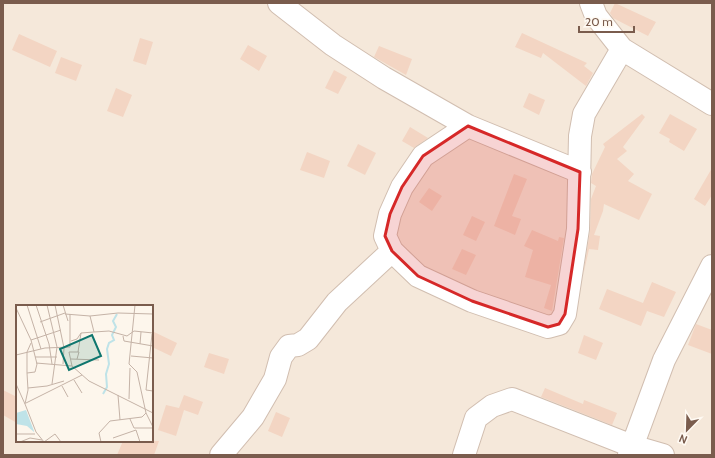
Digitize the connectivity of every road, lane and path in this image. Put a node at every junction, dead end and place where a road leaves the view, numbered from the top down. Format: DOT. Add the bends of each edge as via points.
graph roads {
  1 [pos="279,3"];
  2 [pos="592,3"];
  3 [pos="622,49"];
  4 [pos="712,104"];
  5 [pos="468,126"];
  6 [pos="580,172"];
  7 [pos="392,250"];
  8 [pos="712,266"];
  9 [pos="630,451"];
  10 [pos="221,455"];
  11 [pos="464,455"];
  12 [pos="663,455"];
  1 -- 5 [label="street" via="384,78"];
  2 -- 3 [label="street" via="596,16"];
  3 -- 4 [label="street"];
  3 -- 6 [label="street" via="584,114 580,136"];
  5 -- 6 [label="street"];
  5 -- 7 [label="street" via="423,156 402,187 390,214 385,236"];
  6 -- 7 [label="street" via="578,229 565,314 559,324 548,327 472,301 418,276"];
  7 -- 10 [label="street" via="337,302 308,339 289,346 281,357 275,379 253,417"];
  8 -- 9 [label="street" via="664,360"];
  9 -- 11 [label="street" via="512,399 492,406 476,418"];
  9 -- 12 [label="street"];
}
